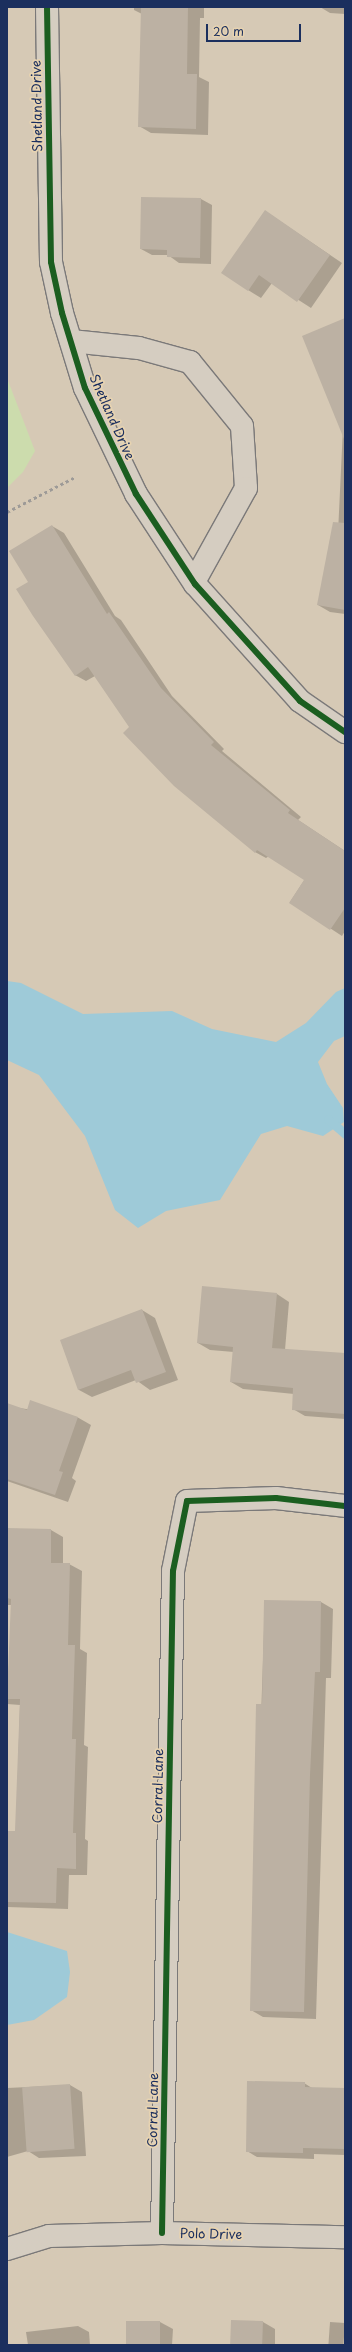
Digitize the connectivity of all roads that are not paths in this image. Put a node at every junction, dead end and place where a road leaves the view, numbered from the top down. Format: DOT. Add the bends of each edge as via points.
graph roads {
  1 [pos="47,7"];
  2 [pos="71,341"];
  3 [pos="194,582"];
  4 [pos="345,732"];
  5 [pos="345,1506"];
  6 [pos="162,2233"];
  7 [pos="345,2237"];
  8 [pos="7,2249"];
  1 -- 2 [label="street, Shetland Drive" via="51,262"];
  2 -- 3 [label="street, Shetland Drive" via="85,388 136,494"];
  2 -- 3 [label="street" via="139,348 190,362 242,426 246,488"];
  3 -- 4 [label="street, Shetland Drive" via="300,701"];
  5 -- 6 [label="street, Corral Lane" via="276,1498 187,1501 172,1571"];
  6 -- 7 [label="street, Polo Drive"];
  6 -- 8 [label="street, Polo Drive" via="49,2236"];
}
